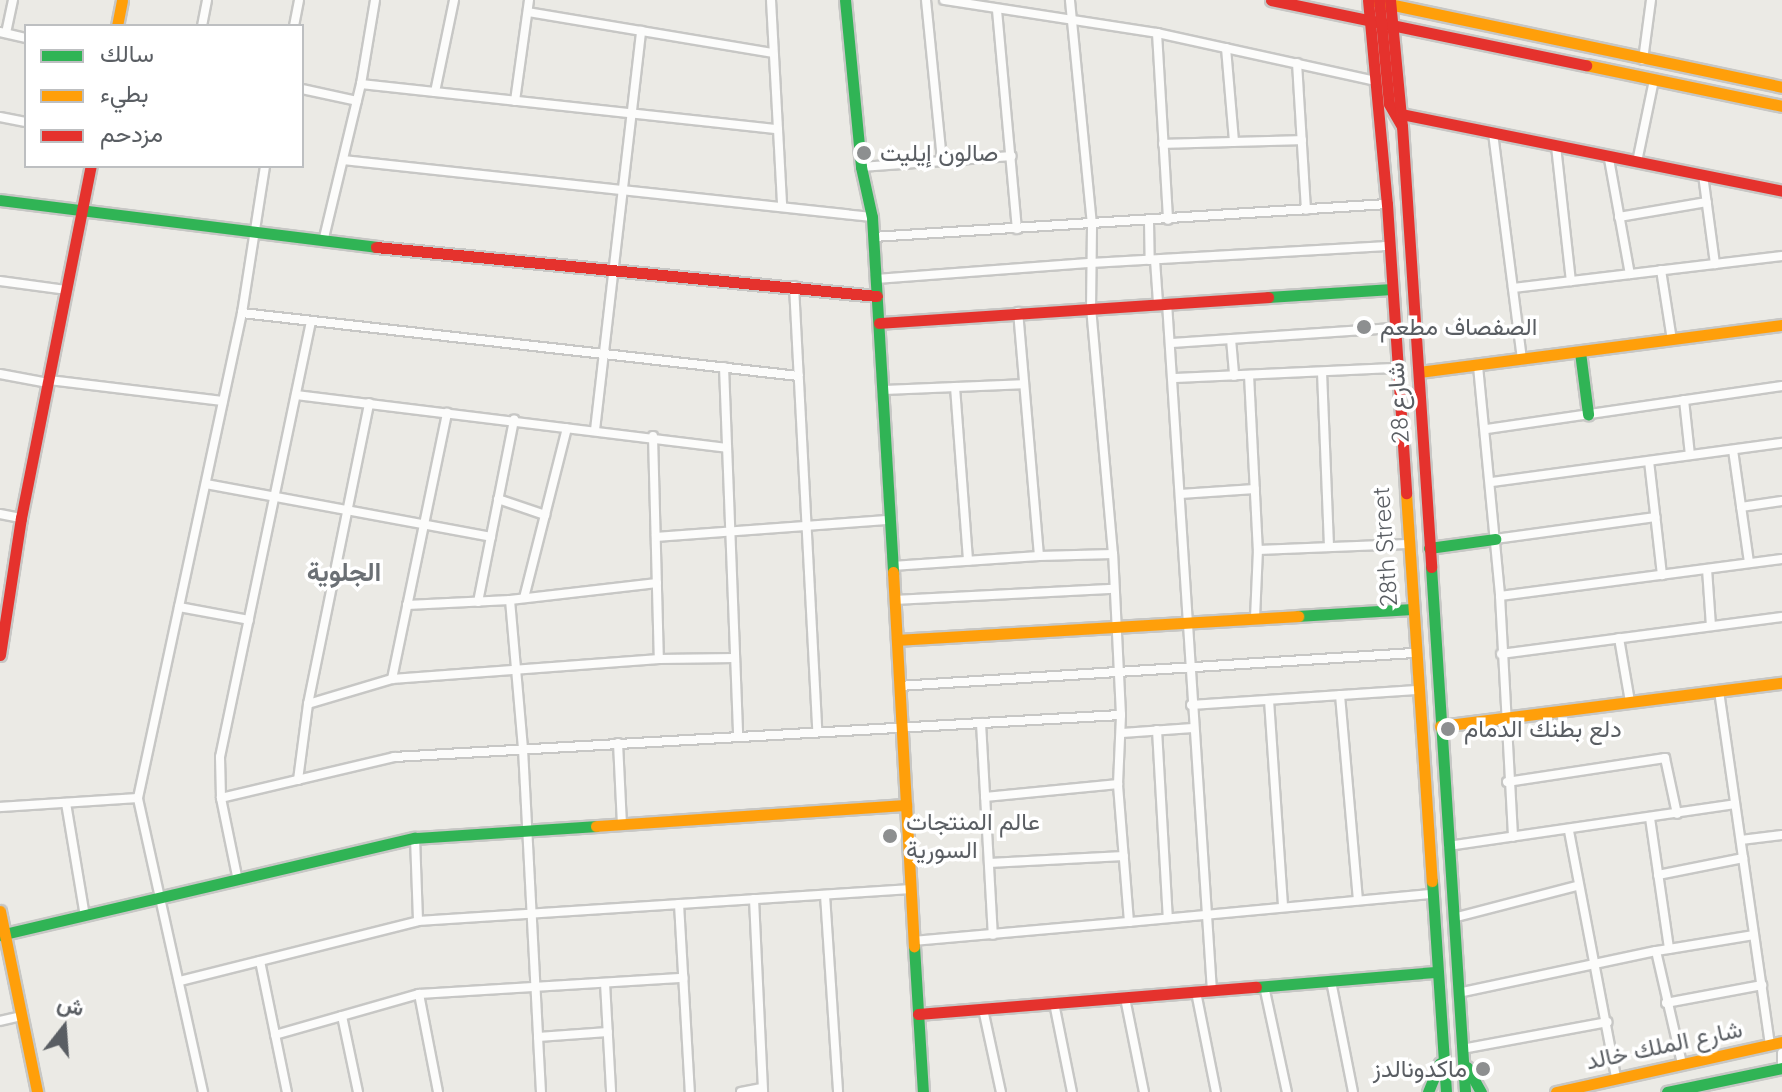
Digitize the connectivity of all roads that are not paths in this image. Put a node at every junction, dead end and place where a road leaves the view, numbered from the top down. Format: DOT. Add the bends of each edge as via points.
graph roads {
  1 [pos="13,0"];
  2 [pos="122,0"];
  3 [pos="207,0"];
  4 [pos="299,0"];
  5 [pos="375,0"];
  6 [pos="454,0"];
  7 [pos="529,0"];
  8 [pos="771,0"];
  9 [pos="845,0"];
  10 [pos="926,0"];
  11 [pos="944,0"];
  12 [pos="1070,0"];
  13 [pos="1271,0"];
  14 [pos="1651,0"];
  15 [pos="1379,1"];
  16 [pos="997,10"];
  17 [pos="528,12"];
  18 [pos="1071,22"];
  19 [pos="1382,22"];
  20 [pos="117,24"];
  21 [pos="202,24"];
  22 [pos="294,24"];
  23 [pos="641,31"];
  24 [pos="3,33"];
  25 [pos="1157,33"];
  26 [pos="24,38"];
  27 [pos="1226,48"];
  28 [pos="773,53"];
  29 [pos="1643,60"];
  30 [pos="1297,63"];
  31 [pos="1654,80"];
  32 [pos="1376,81"];
  33 [pos="361,84"];
  34 [pos="1782,87"];
  35 [pos="304,89"];
  36 [pos="435,92"];
  37 [pos="357,101"];
  38 [pos="515,101"];
  39 [pos="1782,106"];
  40 [pos="631,113"];
  41 [pos="0,117"];
  42 [pos="1402,120"];
  43 [pos="24,122"];
  44 [pos="778,129"];
  45 [pos="1493,133"];
  46 [pos="1302,140"];
  47 [pos="1234,142"];
  48 [pos="1163,144"];
  49 [pos="1556,146"];
  50 [pos="1012,156"];
  51 [pos="1609,159"];
  52 [pos="343,160"];
  53 [pos="942,161"];
  54 [pos="1637,162"];
  55 [pos="861,167"];
  56 [pos="91,168"];
  57 [pos="265,168"];
  58 [pos="1703,175"];
  59 [pos="622,188"];
  60 [pos="1782,191"];
  61 [pos="0,200"];
  62 [pos="1707,202"];
  63 [pos="782,204"];
  64 [pos="1387,204"];
  65 [pos="1306,210"];
  66 [pos="82,213"];
  67 [pos="872,217"];
  68 [pos="1619,217"];
  69 [pos="1168,220"];
  70 [pos="1149,221"];
  71 [pos="1092,225"];
  72 [pos="1017,229"];
  73 [pos="253,233"];
  74 [pos="873,237"];
  75 [pos="323,242"];
  76 [pos="1389,246"];
  77 [pos="1782,256"];
  78 [pos="1153,260"];
  79 [pos="1091,263"];
  80 [pos="1715,264"];
  81 [pos="614,269"];
  82 [pos="1661,270"];
  83 [pos="1630,274"];
  84 [pos="876,279"];
  85 [pos="0,281"];
  86 [pos="1571,281"];
  87 [pos="794,286"];
  88 [pos="1513,288"];
  89 [pos="1392,289"];
  90 [pos="67,290"];
  91 [pos="877,296"];
  92 [pos="1163,303"];
  93 [pos="1091,309"];
  94 [pos="1018,312"];
  95 [pos="242,313"];
  96 [pos="311,321"];
  97 [pos="879,323"];
  98 [pos="1782,325"];
  99 [pos="1393,328"];
  100 [pos="1231,339"];
  101 [pos="1672,340"];
  102 [pos="1172,343"];
  103 [pos="1580,352"];
  104 [pos="603,353"];
  105 [pos="1522,360"];
  106 [pos="1478,366"];
  107 [pos="724,367"];
  108 [pos="1395,368"];
  109 [pos="1322,372"];
  110 [pos="1419,372"];
  111 [pos="0,374"];
  112 [pos="1249,375"];
  113 [pos="798,376"];
  114 [pos="1234,376"];
  115 [pos="1174,378"];
  116 [pos="49,382"];
  117 [pos="1024,384"];
  118 [pos="1782,386"];
  119 [pos="955,387"];
  120 [pos="882,390"];
  121 [pos="296,395"];
  122 [pos="1684,400"];
  123 [pos="223,401"];
  124 [pos="369,403"];
  125 [pos="447,413"];
  126 [pos="1588,414"];
  127 [pos="514,420"];
  128 [pos="567,428"];
  129 [pos="1487,429"];
  130 [pos="595,430"];
  131 [pos="653,436"];
  132 [pos="1782,443"];
  133 [pos="727,448"];
  134 [pos="1733,450"];
  135 [pos="1690,455"];
  136 [pos="1649,461"];
  137 [pos="1492,482"];
  138 [pos="206,484"];
  139 [pos="1255,489"];
  140 [pos="1180,494"];
  141 [pos="274,498"];
  142 [pos="498,499"];
  143 [pos="1782,501"];
  144 [pos="1741,507"];
  145 [pos="347,510"];
  146 [pos="0,514"];
  147 [pos="545,515"];
  148 [pos="1655,517"];
  149 [pos="21,518"];
  150 [pos="889,520"];
  151 [pos="424,524"];
  152 [pos="805,527"];
  153 [pos="730,532"];
  154 [pos="491,537"];
  155 [pos="656,537"];
  156 [pos="1495,539"];
  157 [pos="1407,544"];
  158 [pos="1329,547"];
  159 [pos="1429,548"];
  160 [pos="1258,550"];
  161 [pos="1113,554"];
  162 [pos="1039,556"];
  163 [pos="1782,559"];
  164 [pos="968,561"];
  165 [pos="1749,563"];
  166 [pos="892,566"];
  167 [pos="1707,569"];
  168 [pos="1662,575"];
  169 [pos="657,583"];
  170 [pos="1114,589"];
  171 [pos="1500,596"];
  172 [pos="524,598"];
  173 [pos="510,600"];
  174 [pos="894,600"];
  175 [pos="3,601"];
  176 [pos="478,602"];
  177 [pos="407,605"];
  178 [pos="179,607"];
  179 [pos="1411,609"];
  180 [pos="1782,617"];
  181 [pos="1255,618"];
  182 [pos="249,620"];
  183 [pos="1186,623"];
  184 [pos="1711,626"];
  185 [pos="1117,627"];
  186 [pos="1619,638"];
  187 [pos="897,640"];
  188 [pos="1414,653"];
  189 [pos="1501,654"];
  190 [pos="0,655"];
  191 [pos="735,658"];
  192 [pos="659,659"];
  193 [pos="1189,668"];
  194 [pos="515,670"];
  195 [pos="1120,671"];
  196 [pos="392,679"];
  197 [pos="1782,683"];
  198 [pos="899,686"];
  199 [pos="1417,690"];
  200 [pos="1719,691"];
  201 [pos="1340,695"];
  202 [pos="1269,700"];
  203 [pos="1630,702"];
  204 [pos="308,704"];
  205 [pos="1191,705"];
  206 [pos="1121,715"];
  207 [pos="1504,718"];
  208 [pos="981,723"];
  209 [pos="1440,726"];
  210 [pos="902,728"];
  211 [pos="1193,728"];
  212 [pos="817,730"];
  213 [pos="1157,730"];
  214 [pos="1122,733"];
  215 [pos="738,735"];
  216 [pos="618,743"];
  217 [pos="523,749"];
  218 [pos="298,780"];
  219 [pos="1507,782"];
  220 [pos="1118,784"];
  221 [pos="985,797"];
  222 [pos="138,798"];
  223 [pos="221,798"];
  224 [pos="66,803"];
  225 [pos="1735,804"];
  226 [pos="906,805"];
  227 [pos="0,807"];
  228 [pos="1677,814"];
  229 [pos="1650,818"];
  230 [pos="622,824"];
  231 [pos="526,831"];
  232 [pos="1569,831"];
  233 [pos="1782,835"];
  234 [pos="1513,837"];
  235 [pos="415,838"];
  236 [pos="1741,840"];
  237 [pos="1448,846"];
  238 [pos="1124,856"];
  239 [pos="1743,858"];
  240 [pos="989,863"];
  241 [pos="1658,875"];
  242 [pos="238,881"];
  243 [pos="1577,886"];
  244 [pos="911,889"];
  245 [pos="1432,894"];
  246 [pos="825,895"];
  247 [pos="162,899"];
  248 [pos="754,899"];
  249 [pos="1358,900"];
  250 [pos="679,904"];
  251 [pos="1283,906"];
  252 [pos="0,911"];
  253 [pos="533,914"];
  254 [pos="1206,914"];
  255 [pos="85,916"];
  256 [pos="1168,918"];
  257 [pos="1453,918"];
  258 [pos="418,921"];
  259 [pos="1129,922"];
  260 [pos="2,935"];
  261 [pos="993,935"];
  262 [pos="1754,935"];
  263 [pos="914,941"];
  264 [pos="1669,949"];
  265 [pos="1656,951"];
  266 [pos="260,961"];
  267 [pos="1594,965"];
  268 [pos="1435,972"];
  269 [pos="684,978"];
  270 [pos="180,981"];
  271 [pos="1331,981"];
  272 [pos="605,983"];
  273 [pos="1762,985"];
  274 [pos="1264,986"];
  275 [pos="537,987"];
  276 [pos="1212,991"];
  277 [pos="1196,992"];
  278 [pos="1458,993"];
  279 [pos="419,994"];
  280 [pos="1125,998"];
  281 [pos="1054,1003"];
  282 [pos="1666,1003"];
  283 [pos="983,1009"];
  284 [pos="918,1014"];
  285 [pos="21,1016"];
  286 [pos="342,1016"];
  287 [pos="0,1021"];
  288 [pos="1608,1022"];
  289 [pos="608,1032"];
  290 [pos="275,1035"];
  291 [pos="538,1037"];
  292 [pos="1776,1043"];
  293 [pos="1443,1048"];
  294 [pos="1462,1052"];
  295 [pos="1782,1053"];
  296 [pos="1682,1064"];
  297 [pos="1782,1066"];
  298 [pos="1616,1078"];
  299 [pos="762,1090"];
  300 [pos="37,1092"];
  301 [pos="203,1092"];
  302 [pos="287,1092"];
  303 [pos="358,1092"];
  304 [pos="438,1092"];
  305 [pos="541,1092"];
  306 [pos="611,1092"];
  307 [pos="690,1092"];
  308 [pos="741,1092"];
  309 [pos="838,1092"];
  310 [pos="923,1092"];
  311 [pos="1001,1092"];
  312 [pos="1072,1092"];
  313 [pos="1144,1092"];
  314 [pos="1216,1092"];
  315 [pos="1287,1092"];
  316 [pos="1353,1092"];
  317 [pos="1428,1092"];
  318 [pos="1446,1092"];
  319 [pos="1465,1092"];
  320 [pos="1481,1092"];
  321 [pos="1556,1092"];
  322 [pos="1667,1092"];
  1 -- 24 [label="street"];
  2 -- 20 [label="street"];
  3 -- 21 [label="street"];
  4 -- 22 [label="street"];
  5 -- 33 [label="street"];
  6 -- 36 [label="street"];
  7 -- 17 [label="street"];
  8 -- 28 [label="street"];
  9 -- 55 [label="street"];
  10 -- 53 [label="street"];
  11 -- 16 [label="street"];
  12 -- 18 [label="street"];
  13 -- 19 [label="street"];
  14 -- 29 [label="street"];
  15 -- 19 [label="street, 28th Street"];
  15 -- 19 [label="street"];
  15 -- 29 [label="street"];
  16 -- 18 [label="street"];
  16 -- 50 [label="street"];
  17 -- 23 [label="street"];
  17 -- 38 [label="street"];
  18 -- 25 [label="street"];
  18 -- 71 [label="street"];
  19 -- 31 [label="street"];
  19 -- 32 [label="street, 28th Street"];
  19 -- 42 [label="street, شارع 28" via="1389,104"];
  23 -- 28 [label="street"];
  23 -- 40 [label="street"];
  24 -- 26 [label="street"];
  25 -- 27 [label="street"];
  25 -- 48 [label="street"];
  27 -- 30 [label="street"];
  27 -- 47 [label="street"];
  28 -- 44 [label="street"];
  29 -- 34 [label="street"];
  30 -- 32 [label="street"];
  30 -- 46 [label="street"];
  31 -- 39 [label="street"];
  31 -- 54 [label="street"];
  32 -- 64 [label="street, 28th Street"];
  33 -- 36 [label="street"];
  33 -- 37 [label="street"];
  35 -- 37 [label="street"];
  36 -- 38 [label="street"];
  37 -- 52 [label="street"];
  38 -- 40 [label="street"];
  40 -- 44 [label="street"];
  40 -- 59 [label="street"];
  41 -- 43 [label="street"];
  42 -- 45 [label="street"];
  42 -- 110 [label="street, شارع 28"];
  44 -- 63 [label="street"];
  45 -- 49 [label="street"];
  45 -- 88 [label="street"];
  46 -- 47 [label="street"];
  46 -- 65 [label="street"];
  47 -- 48 [label="street"];
  48 -- 69 [label="street"];
  49 -- 51 [label="street"];
  49 -- 86 [label="street"];
  50 -- 53 [label="street"];
  50 -- 72 [label="street"];
  51 -- 54 [label="street"];
  51 -- 68 [label="street"];
  52 -- 59 [label="street"];
  52 -- 75 [label="street"];
  53 -- 55 [label="street"];
  54 -- 58 [label="street"];
  55 -- 67 [label="street"];
  56 -- 66 [label="street"];
  57 -- 73 [label="street"];
  58 -- 60 [label="street"];
  58 -- 62 [label="street"];
  59 -- 63 [label="street"];
  59 -- 81 [label="street"];
  61 -- 66 [label="street"];
  62 -- 68 [label="street"];
  62 -- 80 [label="street"];
  63 -- 67 [label="street"];
  64 -- 65 [label="street"];
  64 -- 76 [label="street, 28th Street"];
  65 -- 69 [label="street"];
  66 -- 73 [label="street"];
  66 -- 90 [label="street"];
  67 -- 74 [label="street"];
  68 -- 83 [label="street"];
  69 -- 70 [label="street"];
  70 -- 71 [label="street"];
  70 -- 78 [label="street"];
  71 -- 72 [label="street"];
  71 -- 79 [label="street"];
  72 -- 74 [label="street"];
  73 -- 75 [label="street"];
  73 -- 95 [label="street"];
  74 -- 84 [label="street"];
  75 -- 81 [label="street"];
  76 -- 78 [label="street"];
  76 -- 89 [label="street, 28th Street"];
  77 -- 80 [label="street"];
  78 -- 79 [label="street"];
  78 -- 92 [label="street"];
  79 -- 84 [label="street"];
  79 -- 93 [label="street"];
  80 -- 82 [label="street"];
  81 -- 87 [label="street"];
  81 -- 104 [label="street"];
  82 -- 83 [label="street"];
  82 -- 101 [label="street"];
  83 -- 86 [label="street"];
  84 -- 91 [label="street"];
  85 -- 90 [label="street"];
  86 -- 88 [label="street"];
  87 -- 91 [label="street"];
  87 -- 113 [label="street"];
  88 -- 105 [label="street"];
  89 -- 92 [label="street"];
  89 -- 99 [label="street, 28th Street"];
  90 -- 116 [label="street"];
  91 -- 97 [label="street"];
  92 -- 93 [label="street"];
  92 -- 102 [label="street"];
  93 -- 94 [label="street"];
  93 -- 161 [label="street"];
  94 -- 97 [label="street"];
  94 -- 117 [label="street"];
  95 -- 96 [label="street"];
  95 -- 123 [label="street"];
  96 -- 104 [label="street"];
  96 -- 121 [label="street"];
  97 -- 120 [label="street"];
  98 -- 101 [label="street"];
  99 -- 100 [label="street"];
  99 -- 108 [label="street, 28th Street"];
  100 -- 102 [label="street"];
  100 -- 114 [label="street"];
  101 -- 103 [label="street"];
  102 -- 115 [label="street"];
  103 -- 105 [label="street"];
  103 -- 126 [label="street"];
  104 -- 107 [label="street"];
  104 -- 130 [label="street"];
  105 -- 106 [label="street"];
  106 -- 110 [label="street"];
  106 -- 129 [label="street"];
  107 -- 113 [label="street"];
  107 -- 133 [label="street"];
  108 -- 109 [label="street"];
  108 -- 157 [label="street, 28th Street"];
  109 -- 112 [label="street"];
  109 -- 158 [label="street"];
  110 -- 159 [label="street, شارع 28"];
  111 -- 116 [label="street"];
  112 -- 114 [label="street"];
  112 -- 139 [label="street"];
  113 -- 152 [label="street"];
  114 -- 115 [label="street"];
  115 -- 140 [label="street"];
  116 -- 123 [label="street"];
  116 -- 149 [label="street"];
  117 -- 119 [label="street"];
  117 -- 162 [label="street"];
  118 -- 122 [label="street"];
  119 -- 120 [label="street"];
  119 -- 164 [label="street"];
  120 -- 150 [label="street"];
  121 -- 124 [label="street"];
  121 -- 141 [label="street"];
  122 -- 126 [label="street"];
  122 -- 135 [label="street"];
  123 -- 138 [label="street"];
  124 -- 125 [label="street"];
  124 -- 145 [label="street"];
  125 -- 127 [label="street"];
  125 -- 151 [label="street"];
  126 -- 129 [label="street"];
  127 -- 128 [label="street"];
  127 -- 142 [label="street"];
  128 -- 130 [label="street"];
  128 -- 147 [label="street"];
  129 -- 137 [label="street"];
  130 -- 131 [label="street"];
  131 -- 133 [label="street"];
  131 -- 155 [label="street"];
  132 -- 134 [label="street"];
  133 -- 153 [label="street"];
  134 -- 135 [label="street"];
  134 -- 144 [label="street"];
  135 -- 136 [label="street"];
  136 -- 137 [label="street"];
  136 -- 148 [label="street"];
  137 -- 156 [label="street"];
  138 -- 141 [label="street"];
  138 -- 178 [label="street"];
  139 -- 140 [label="street"];
  139 -- 160 [label="street"];
  140 -- 183 [label="street"];
  141 -- 145 [label="street"];
  141 -- 182 [label="street"];
  142 -- 147 [label="street"];
  142 -- 154 [label="street"];
  143 -- 144 [label="street"];
  144 -- 165 [label="street"];
  145 -- 151 [label="street"];
  145 -- 204 [label="street"];
  146 -- 149 [label="street"];
  147 -- 172 [label="street"];
  148 -- 156 [label="street"];
  148 -- 168 [label="street"];
  149 -- 175 [label="street"];
  150 -- 152 [label="street"];
  150 -- 166 [label="street"];
  151 -- 154 [label="street"];
  151 -- 177 [label="street"];
  152 -- 153 [label="street"];
  152 -- 212 [label="street"];
  153 -- 155 [label="street"];
  153 -- 191 [label="street"];
  154 -- 176 [label="street"];
  155 -- 169 [label="street"];
  156 -- 159 [label="street"];
  156 -- 171 [label="street"];
  157 -- 158 [label="street"];
  157 -- 179 [label="street, 28th Street"];
  158 -- 160 [label="street"];
  159 -- 209 [label="street, شارع 28"];
  160 -- 181 [label="street"];
  161 -- 162 [label="street"];
  161 -- 170 [label="street"];
  162 -- 164 [label="street"];
  163 -- 165 [label="street"];
  164 -- 166 [label="street"];
  165 -- 167 [label="street"];
  166 -- 174 [label="street"];
  167 -- 168 [label="street"];
  167 -- 184 [label="street"];
  168 -- 171 [label="street"];
  169 -- 172 [label="street"];
  169 -- 192 [label="street"];
  170 -- 174 [label="street"];
  170 -- 185 [label="street"];
  171 -- 189 [label="street"];
  172 -- 173 [label="street"];
  173 -- 176 [label="street"];
  173 -- 194 [label="street"];
  174 -- 187 [label="street"];
  175 -- 190 [label="street"];
  176 -- 177 [label="street"];
  177 -- 196 [label="street"];
  178 -- 182 [label="street"];
  178 -- 222 [label="street"];
  179 -- 181 [label="street"];
  179 -- 188 [label="street, 28th Street"];
  180 -- 184 [label="street"];
  181 -- 183 [label="street"];
  182 -- 223 [label="street" via="220,757"];
  183 -- 185 [label="street"];
  183 -- 193 [label="street"];
  184 -- 186 [label="street"];
  185 -- 187 [label="street"];
  185 -- 195 [label="street"];
  186 -- 189 [label="street"];
  186 -- 203 [label="street"];
  187 -- 198 [label="street"];
  188 -- 193 [label="street"];
  188 -- 199 [label="street, 28th Street"];
  189 -- 207 [label="street"];
  191 -- 192 [label="street"];
  191 -- 215 [label="street"];
  192 -- 194 [label="street"];
  193 -- 195 [label="street"];
  193 -- 205 [label="street"];
  194 -- 196 [label="street"];
  194 -- 217 [label="street"];
  195 -- 198 [label="street"];
  195 -- 206 [label="street"];
  196 -- 204 [label="street"];
  197 -- 200 [label="street"];
  198 -- 210 [label="street"];
  199 -- 201 [label="street"];
  199 -- 245 [label="street, 28th Street"];
  200 -- 203 [label="street"];
  200 -- 225 [label="street"];
  201 -- 202 [label="street"];
  201 -- 249 [label="street"];
  202 -- 205 [label="street"];
  202 -- 251 [label="street"];
  203 -- 207 [label="street"];
  204 -- 218 [label="street"];
  205 -- 211 [label="street"];
  206 -- 208 [label="street"];
  206 -- 214 [label="street"];
  207 -- 209 [label="street"];
  207 -- 219 [label="street"];
  208 -- 210 [label="street"];
  208 -- 221 [label="street"];
  209 -- 237 [label="street, شارع 28"];
  210 -- 212 [label="street"];
  210 -- 226 [label="street"];
  211 -- 213 [label="street"];
  211 -- 254 [label="street"];
  212 -- 215 [label="street"];
  213 -- 214 [label="street"];
  213 -- 256 [label="street"];
  214 -- 220 [label="street"];
  215 -- 216 [label="street"];
  216 -- 217 [label="street"];
  216 -- 230 [label="street"];
  217 -- 218 [label="street" via="394,757"];
  217 -- 231 [label="street"];
  218 -- 223 [label="street"];
  219 -- 228 [label="street" via="1665,758"];
  219 -- 234 [label="street"];
  220 -- 221 [label="street"];
  220 -- 238 [label="street"];
  221 -- 240 [label="street"];
  222 -- 224 [label="street"];
  222 -- 247 [label="street"];
  223 -- 242 [label="street"];
  224 -- 227 [label="street"];
  224 -- 255 [label="street"];
  225 -- 228 [label="street"];
  225 -- 236 [label="street"];
  226 -- 230 [label="street"];
  226 -- 244 [label="street"];
  228 -- 229 [label="street"];
  229 -- 232 [label="street"];
  229 -- 241 [label="street"];
  230 -- 231 [label="street"];
  231 -- 235 [label="street"];
  231 -- 253 [label="street"];
  232 -- 234 [label="street"];
  232 -- 243 [label="street"];
  233 -- 236 [label="street"];
  234 -- 237 [label="street"];
  235 -- 242 [label="street"];
  235 -- 258 [label="street"];
  236 -- 239 [label="street"];
  237 -- 257 [label="street, شارع 28"];
  238 -- 240 [label="street"];
  238 -- 259 [label="street"];
  239 -- 241 [label="street"];
  239 -- 262 [label="street"];
  240 -- 261 [label="street"];
  241 -- 264 [label="street"];
  242 -- 247 [label="street"];
  243 -- 257 [label="street"];
  243 -- 267 [label="street"];
  244 -- 246 [label="street"];
  244 -- 263 [label="street"];
  245 -- 249 [label="street"];
  245 -- 268 [label="street, 28th Street"];
  246 -- 248 [label="street"];
  246 -- 309 [label="street"];
  247 -- 255 [label="street"];
  247 -- 270 [label="street"];
  248 -- 250 [label="street"];
  248 -- 299 [label="street"];
  249 -- 251 [label="street"];
  250 -- 253 [label="street"];
  250 -- 269 [label="street"];
  251 -- 254 [label="street"];
  252 -- 260 [label="street"];
  253 -- 258 [label="street"];
  253 -- 275 [label="street"];
  254 -- 256 [label="street"];
  254 -- 276 [label="street"];
  255 -- 260 [label="street"];
  256 -- 259 [label="street"];
  257 -- 278 [label="street, شارع 28"];
  258 -- 266 [label="street"];
  259 -- 261 [label="street"];
  260 -- 285 [label="street"];
  261 -- 263 [label="street"];
  262 -- 264 [label="street"];
  262 -- 273 [label="street"];
  263 -- 284 [label="street"];
  264 -- 265 [label="street"];
  265 -- 267 [label="street"];
  265 -- 282 [label="street"];
  266 -- 270 [label="street"];
  266 -- 290 [label="street"];
  267 -- 278 [label="street"];
  267 -- 288 [label="street"];
  268 -- 271 [label="street"];
  268 -- 293 [label="street, 28th Street"];
  269 -- 272 [label="street"];
  269 -- 307 [label="street"];
  270 -- 301 [label="street"];
  271 -- 274 [label="street"];
  271 -- 316 [label="street"];
  272 -- 275 [label="street"];
  272 -- 289 [label="street"];
  273 -- 282 [label="street"];
  273 -- 292 [label="street"];
  274 -- 276 [label="street"];
  274 -- 315 [label="street"];
  275 -- 279 [label="street"];
  275 -- 291 [label="street"];
  276 -- 277 [label="street"];
  277 -- 280 [label="street"];
  277 -- 314 [label="street"];
  278 -- 294 [label="street, شارع 28"];
  279 -- 286 [label="street"];
  279 -- 304 [label="street"];
  280 -- 281 [label="street"];
  280 -- 313 [label="street"];
  281 -- 283 [label="street"];
  281 -- 312 [label="street"];
  282 -- 296 [label="street"];
  283 -- 284 [label="street"];
  283 -- 311 [label="street"];
  284 -- 310 [label="street"];
  285 -- 287 [label="street"];
  285 -- 300 [label="street"];
  286 -- 290 [label="street"];
  286 -- 303 [label="street"];
  288 -- 294 [label="street"];
  288 -- 298 [label="street"];
  289 -- 291 [label="street"];
  289 -- 306 [label="street"];
  290 -- 302 [label="street"];
  291 -- 305 [label="street"];
  292 -- 296 [label="street, شارع الملك خالد"];
  293 -- 317 [label="street"];
  293 -- 318 [label="street, 28th Street"];
  294 -- 319 [label="street, شارع 28"];
  294 -- 320 [label="street"];
  295 -- 297 [label="street"];
  296 -- 298 [label="street, شارع الملك خالد"];
  297 -- 322 [label="street, شارع الملك خالد"];
  298 -- 321 [label="street, شارع الملك خالد"];
  299 -- 308 [label="street"];
}
